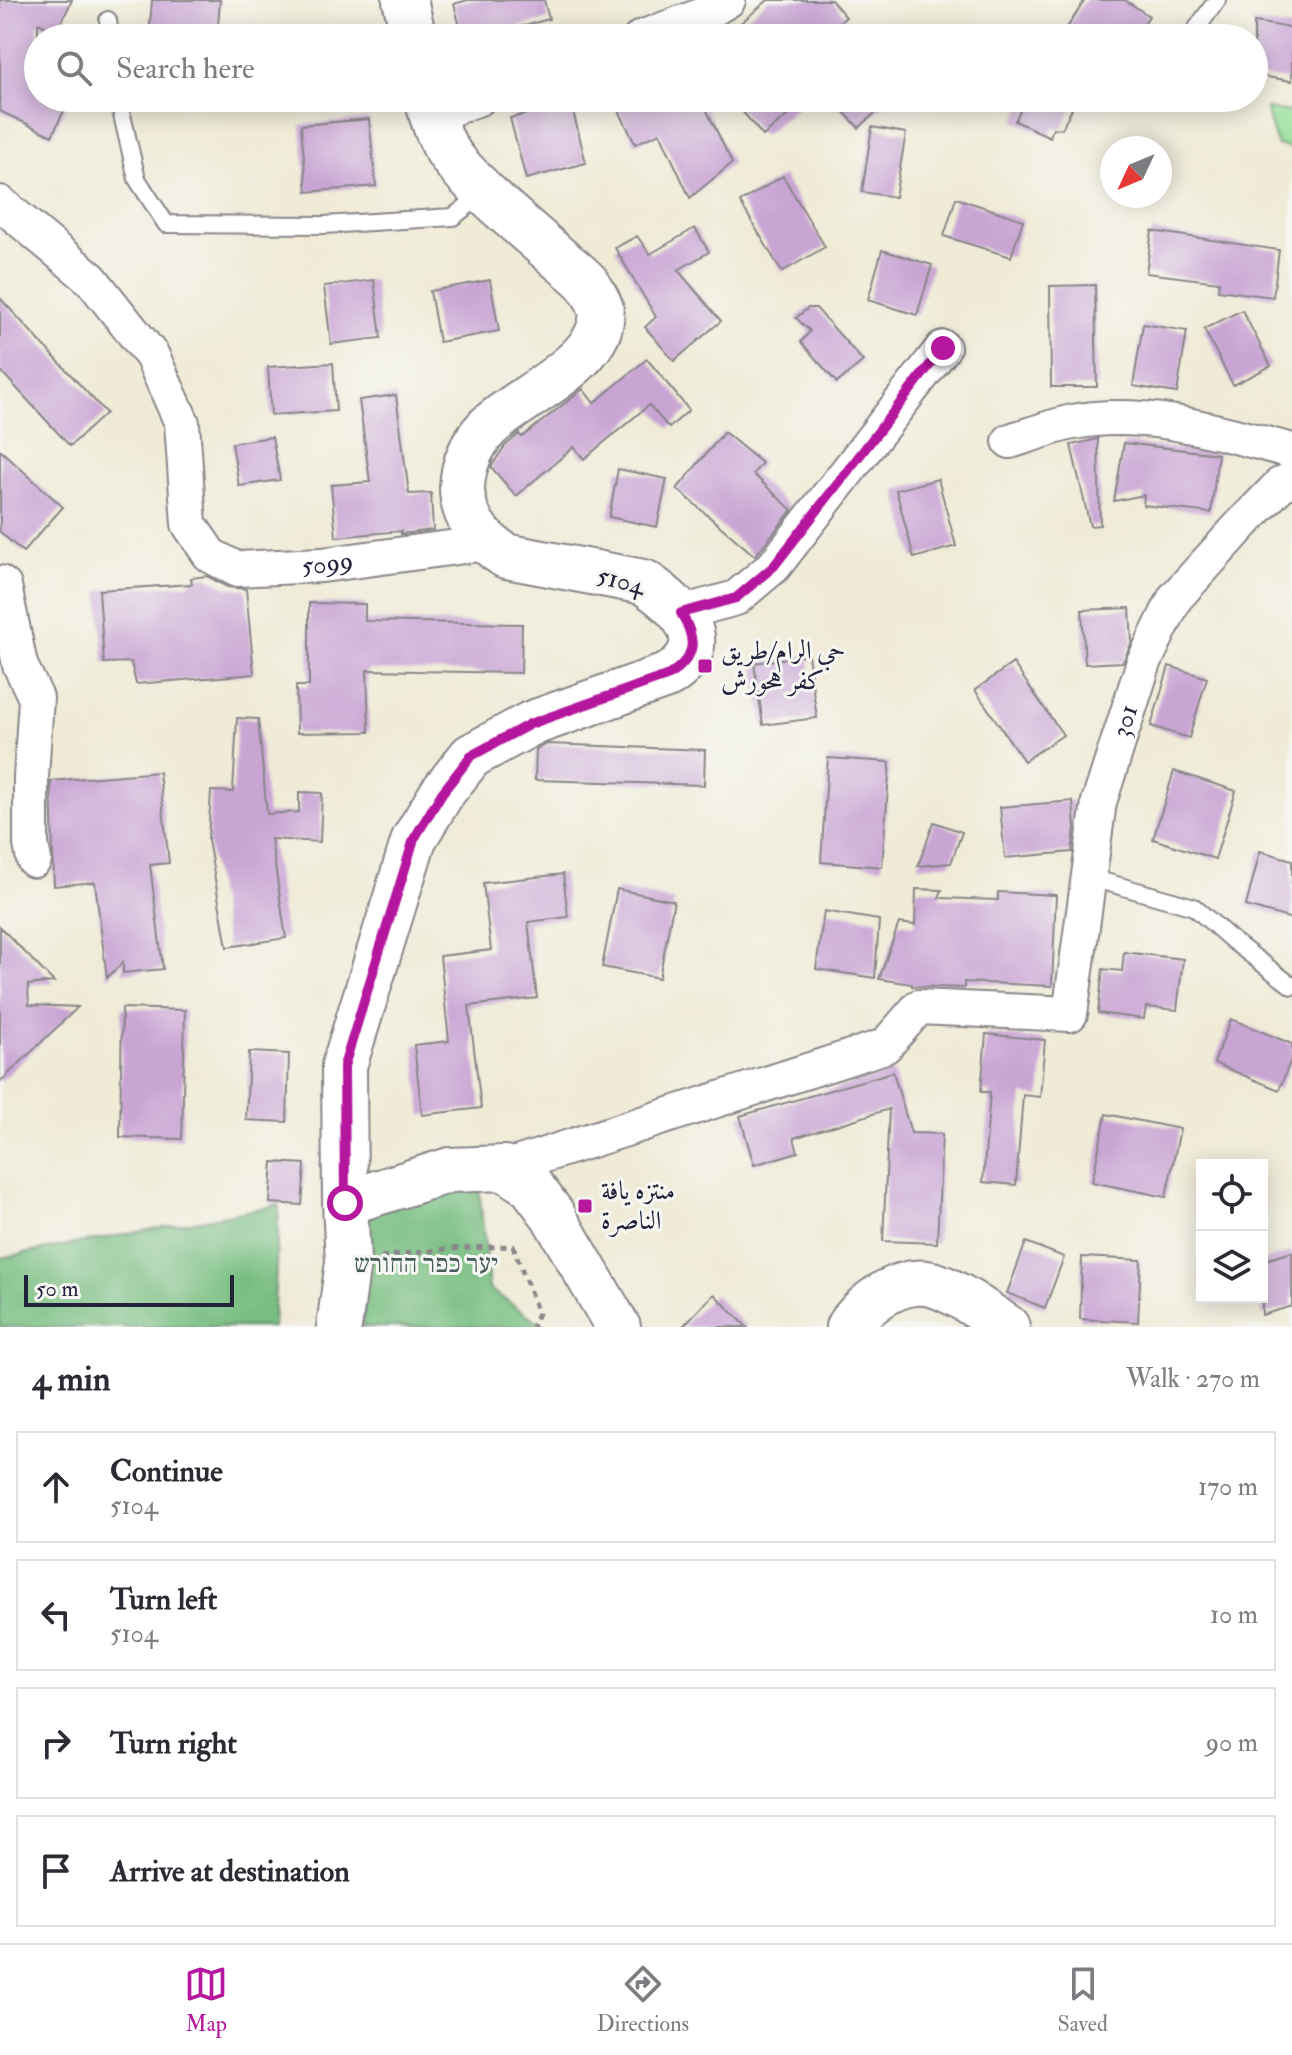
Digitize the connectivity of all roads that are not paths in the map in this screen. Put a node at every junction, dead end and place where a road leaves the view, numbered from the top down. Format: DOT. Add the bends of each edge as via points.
graph roads {
  1 [pos="405,0"];
  2 [pos="728,0"];
  3 [pos="1217,0"];
  4 [pos="108,20"];
  5 [pos="108,24"];
  6 [pos="411,24"];
  7 [pos="679,24"];
  8 [pos="1200,24"];
  9 [pos="121,112"];
  10 [pos="431,112"];
  11 [pos="485,192"];
  12 [pos="0,203"];
  13 [pos="943,348"];
  14 [pos="1010,441"];
  15 [pos="1292,451"];
  16 [pos="1292,479"];
  17 [pos="487,543"];
  18 [pos="0,583"];
  19 [pos="681,613"];
  20 [pos="34,860"];
  21 [pos="1088,877"];
  22 [pos="1292,986"];
  23 [pos="504,1168"];
  24 [pos="345,1203"];
  25 [pos="339,1327"];
  26 [pos="618,1327"];
  27 [pos="848,1327"];
  28 [pos="1007,1327"];
  1 -- 6 [label="street"];
  2 -- 7 [label="street"];
  3 -- 8 [label="lane"];
  4 -- 5 [label="lane"];
  9 -- 11 [label="lane" via="137,179 166,224 324,225 453,217"];
  10 -- 11 [label="street" via="454,162"];
  11 -- 17 [label="street" via="588,284 601,310 597,335 572,367 488,427 471,450 462,499 471,523"];
  12 -- 17 [label="street, 5099" via="91,279 152,356 182,423 189,524 210,555 236,569 322,565"];
  13 -- 19 [label="street" via="774,566 736,598"];
  14 -- 15 [label="street" via="1069,423 1114,418 1181,422"];
  16 -- 21 [label="street, 301" via="1280,485 1175,598 1144,662 1099,802"];
  17 -- 19 [label="street, 5104" via="506,556 644,582"];
  18 -- 20 [label="street" via="20,665 36,698 31,777"];
  19 -- 24 [label="street" via="691,630 692,647 684,665 530,724 471,756 414,839 344,1066"];
  21 -- 22 [label="lane" via="1194,907"];
  21 -- 23 [label="street, 301" via="1070,1014 919,1007 885,1046"];
  23 -- 24 [label="street" via="450,1170"];
  23 -- 26 [label="street" via="531,1186 552,1214"];
  24 -- 25 [label="street" via="348,1262"];
  27 -- 28 [label="street" via="884,1293 908,1283 936,1285"];
}
